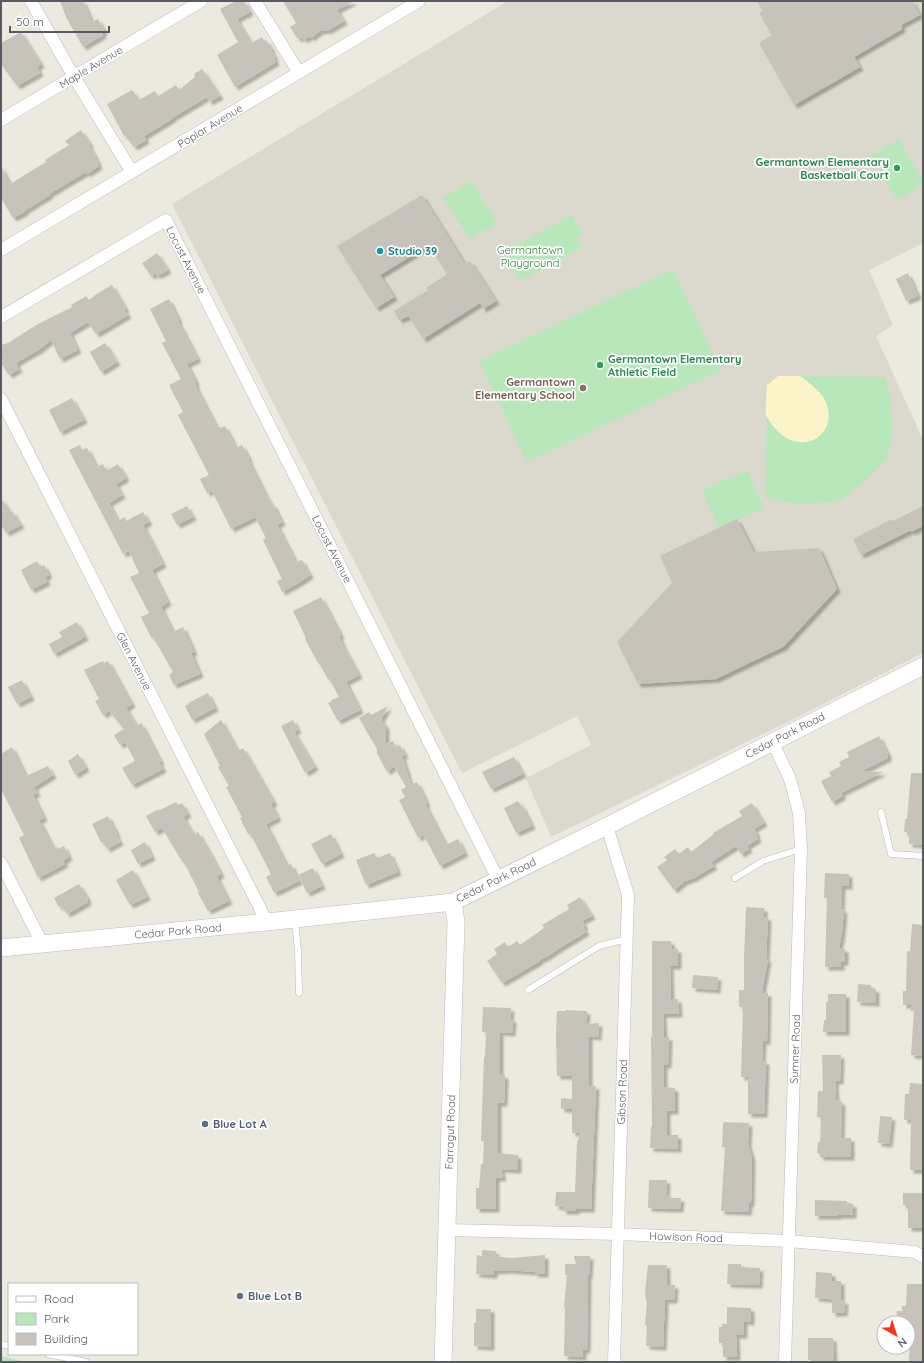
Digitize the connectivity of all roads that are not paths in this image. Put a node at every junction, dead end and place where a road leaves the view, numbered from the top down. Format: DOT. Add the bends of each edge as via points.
graph roads {
  1 [pos="32,1"];
  2 [pos="202,1"];
  3 [pos="255,1"];
  4 [pos="419,1"];
  5 [pos="299,73"];
  6 [pos="74,77"];
  7 [pos="1,120"];
  8 [pos="132,172"];
  9 [pos="1,250"];
  10 [pos="1,317"];
  11 [pos="1,399"];
  12 [pos="923,666"];
  13 [pos="772,741"];
  14 [pos="881,812"];
  15 [pos="607,826"];
  16 [pos="801,849"];
  17 [pos="923,856"];
  18 [pos="1,863"];
  19 [pos="735,878"];
  20 [pos="498,879"];
  21 [pos="453,902"];
  22 [pos="295,919"];
  23 [pos="267,922"];
  24 [pos="627,939"];
  25 [pos="42,944"];
  26 [pos="1,948"];
  27 [pos="528,990"];
  28 [pos="299,993"];
  29 [pos="447,1230"];
  30 [pos="617,1234"];
  31 [pos="789,1241"];
  32 [pos="923,1257"];
  33 [pos="53,1355"];
  34 [pos="86,1362"];
  35 [pos="443,1362"];
  36 [pos="614,1362"];
  37 [pos="785,1362"];
  1 -- 6 [label="street"];
  2 -- 6 [label="street, Maple Avenue"];
  3 -- 5 [label="street"];
  4 -- 5 [label="street, Poplar Avenue"];
  5 -- 8 [label="street, Poplar Avenue"];
  6 -- 7 [label="street, Maple Avenue"];
  6 -- 8 [label="street"];
  8 -- 9 [label="street, Poplar Avenue"];
  10 -- 20 [label="street, Locust Avenue" via="166,220"];
  11 -- 23 [label="street, Glen Avenue"];
  12 -- 13 [label="street, Cedar Park Road"];
  13 -- 15 [label="street, Cedar Park Road"];
  13 -- 16 [label="street, Sumner Road" via="790,779 799,813"];
  14 -- 17 [label="lane" via="890,854"];
  15 -- 20 [label="street, Cedar Park Road"];
  15 -- 24 [label="street, Gibson Road" via="628,896"];
  16 -- 19 [label="lane" via="763,861"];
  16 -- 31 [label="street, Sumner Road"];
  18 -- 25 [label="street"];
  20 -- 21 [label="street, Cedar Park Road"];
  21 -- 22 [label="street, Cedar Park Road"];
  21 -- 29 [label="street, Farragut Road" via="456,922"];
  22 -- 23 [label="street, Cedar Park Road"];
  22 -- 28 [label="lane"];
  23 -- 25 [label="street, Cedar Park Road"];
  24 -- 27 [label="lane" via="599,946"];
  24 -- 30 [label="street, Gibson Road"];
  25 -- 26 [label="street, Cedar Park Road"];
  29 -- 30 [label="street, Howison Road"];
  29 -- 35 [label="street, Farragut Road"];
  30 -- 31 [label="street, Howison Road"];
  30 -- 36 [label="street, Gibson Road"];
  31 -- 32 [label="street, Howison Road" via="915,1252"];
  31 -- 37 [label="street, Sumner Road"];
  33 -- 34 [label="lane"];
}
